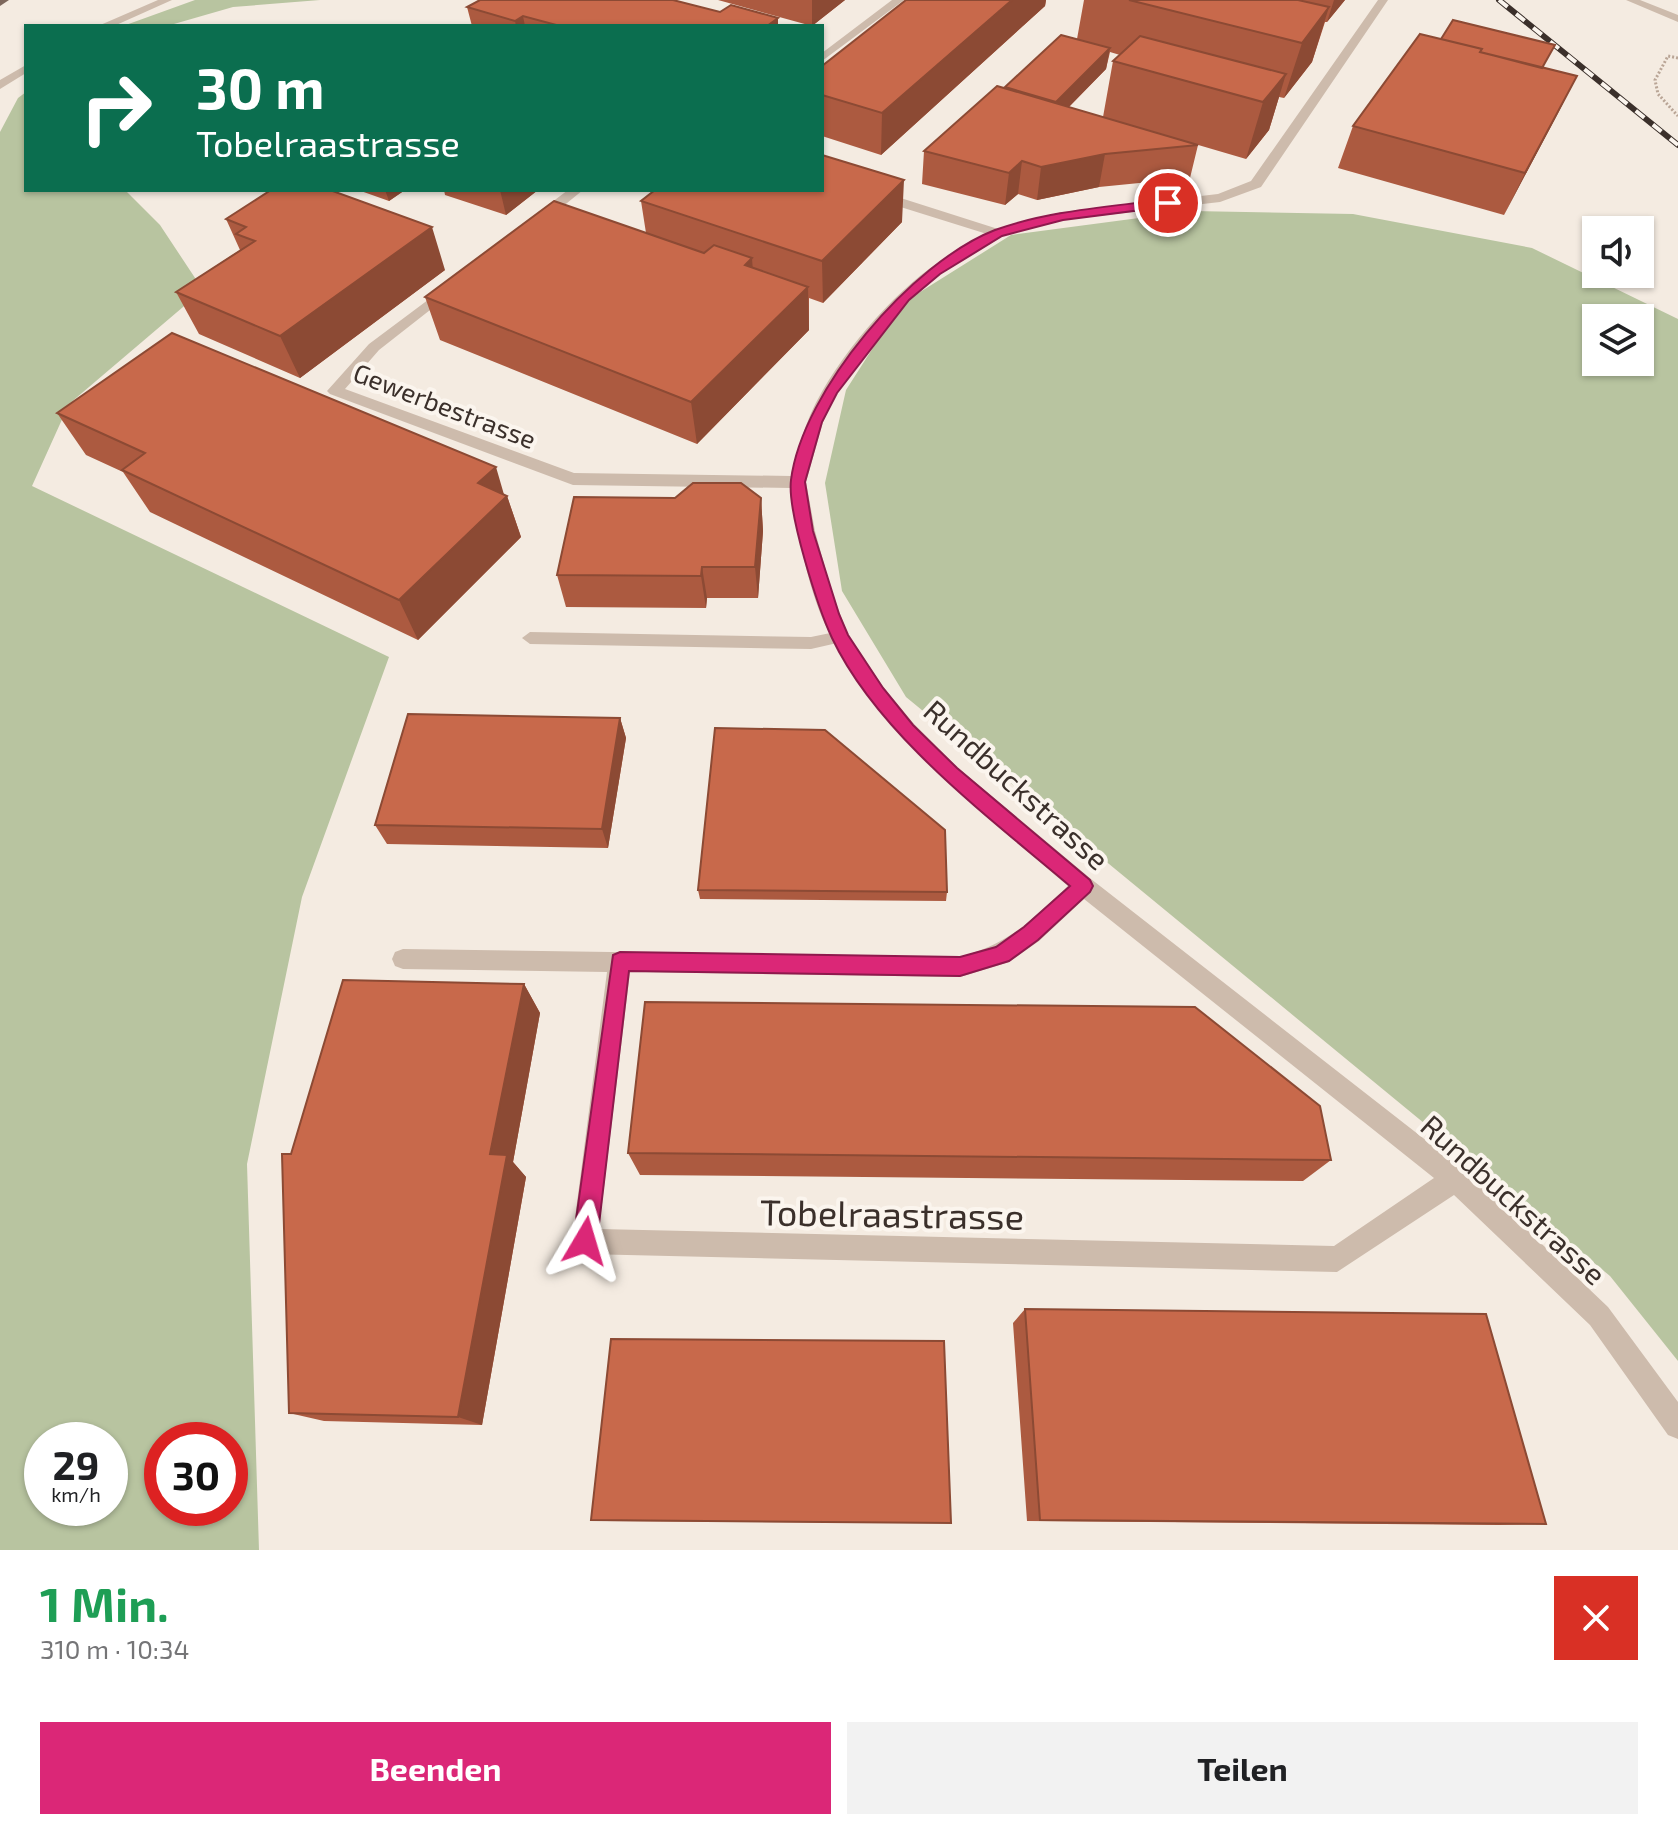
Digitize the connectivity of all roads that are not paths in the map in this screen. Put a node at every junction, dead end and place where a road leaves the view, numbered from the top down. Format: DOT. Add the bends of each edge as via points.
graph roads {
  1 [pos="167,0"];
  2 [pos="899,0"];
  3 [pos="1383,0"];
  4 [pos="1631,0"];
  5 [pos="1678,19"];
  6 [pos="109,24"];
  7 [pos="824,56"];
  8 [pos="24,69"];
  9 [pos="0,85"];
  10 [pos="863,191"];
  11 [pos="573,192"];
  12 [pos="529,227"];
  13 [pos="998,233"];
  14 [pos="457,283"];
  15 [pos="798,482"];
  16 [pos="840,637"];
  17 [pos="530,638"];
  18 [pos="1083,886"];
  19 [pos="403,959"];
  20 [pos="620,961"];
  21 [pos="1455,1179"];
  22 [pos="1678,1425"];
  1 -- 6 [label="street"];
  2 -- 7 [label="street"];
  3 -- 13 [label="street, Rundbuckstrasse" via="1256,184 1220,198 1062,216"];
  4 -- 5 [label="street"];
  8 -- 9 [label="street"];
  10 -- 13 [label="street"];
  11 -- 12 [label="street"];
  13 -- 15 [label="street, Rundbuckstrasse" via="935,271 904,297 854,357 815,422"];
  14 -- 15 [label="street, Gewerbestrasse" via="374,347 335,391 573,479"];
  15 -- 16 [label="street, Rundbuckstrasse" via="806,531"];
  16 -- 17 [label="lane" via="811,643"];
  16 -- 18 [label="street, Rundbuckstrasse" via="907,730"];
  18 -- 20 [label="street" via="1001,955 960,967"];
  18 -- 21 [label="street, Rundbuckstrasse"];
  19 -- 20 [label="street"];
  20 -- 21 [label="street, Tobelraastrasse" via="585,1241 1337,1259"];
  21 -- 22 [label="street, Rundbuckstrasse" via="1599,1316"];
}
